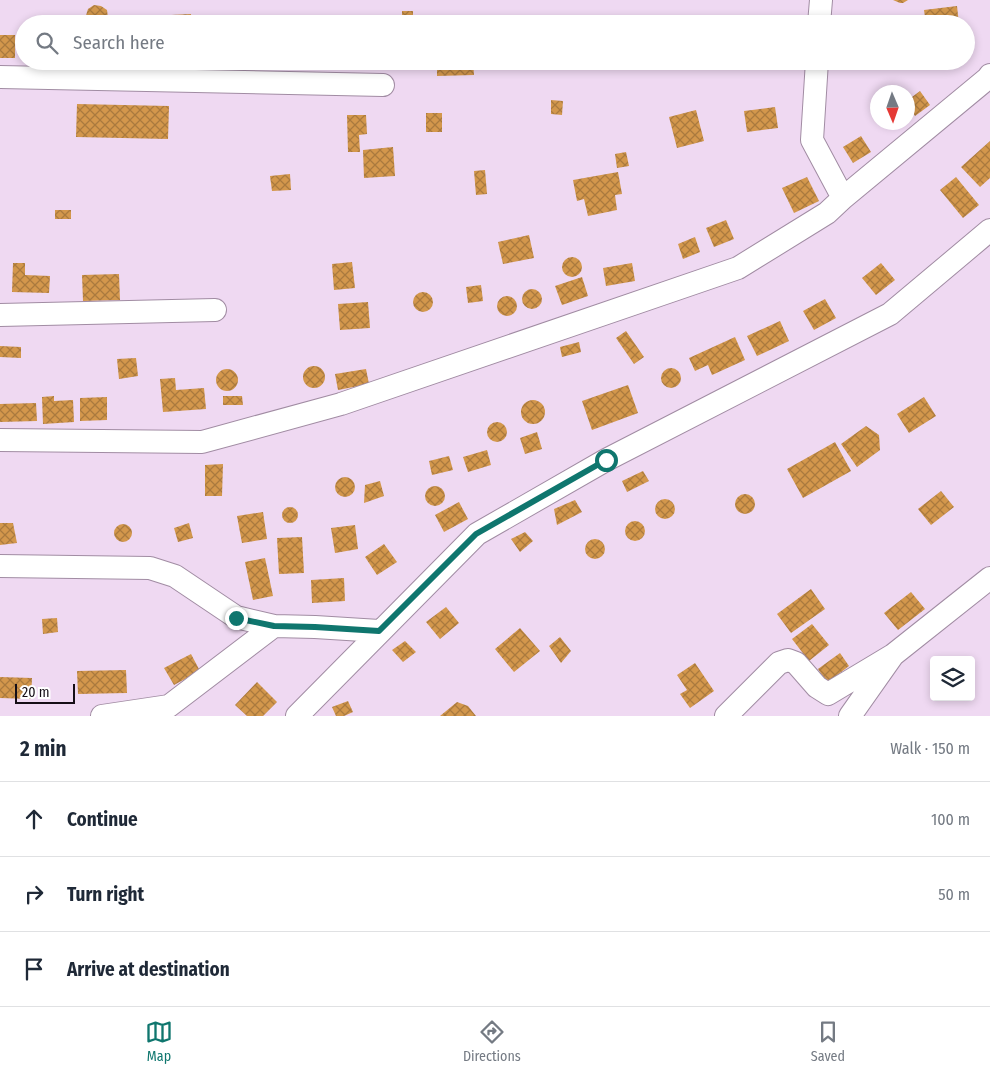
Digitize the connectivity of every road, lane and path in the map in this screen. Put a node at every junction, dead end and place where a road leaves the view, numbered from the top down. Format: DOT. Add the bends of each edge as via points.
graph roads {
  1 [pos="821,0"];
  2 [pos="820,15"];
  3 [pos="816,70"];
  4 [pos="990,75"];
  5 [pos="0,77"];
  6 [pos="383,85"];
  7 [pos="843,198"];
  8 [pos="990,230"];
  9 [pos="215,310"];
  10 [pos="0,315"];
  11 [pos="0,440"];
  12 [pos="0,566"];
  13 [pos="990,578"];
  14 [pos="274,626"];
  15 [pos="379,631"];
  16 [pos="893,655"];
  17 [pos="102,716"];
  18 [pos="297,716"];
  19 [pos="726,716"];
  20 [pos="850,716"];
  1 -- 2 [label="street"];
  3 -- 7 [label="street" via="812,140"];
  4 -- 7 [label="street"];
  5 -- 6 [label="street"];
  7 -- 11 [label="street" via="827,213 738,268 341,404 202,442"];
  8 -- 15 [label="street" via="890,314 606,460 476,534"];
  9 -- 10 [label="street"];
  12 -- 14 [label="street" via="150,568 176,576 236,618"];
  13 -- 16 [label="street"];
  14 -- 15 [label="street"];
  14 -- 17 [label="street" via="169,706"];
  15 -- 18 [label="street"];
  16 -- 19 [label="street" via="828,694 816,687 796,663 788,660 779,663"];
  16 -- 20 [label="street"];
}
